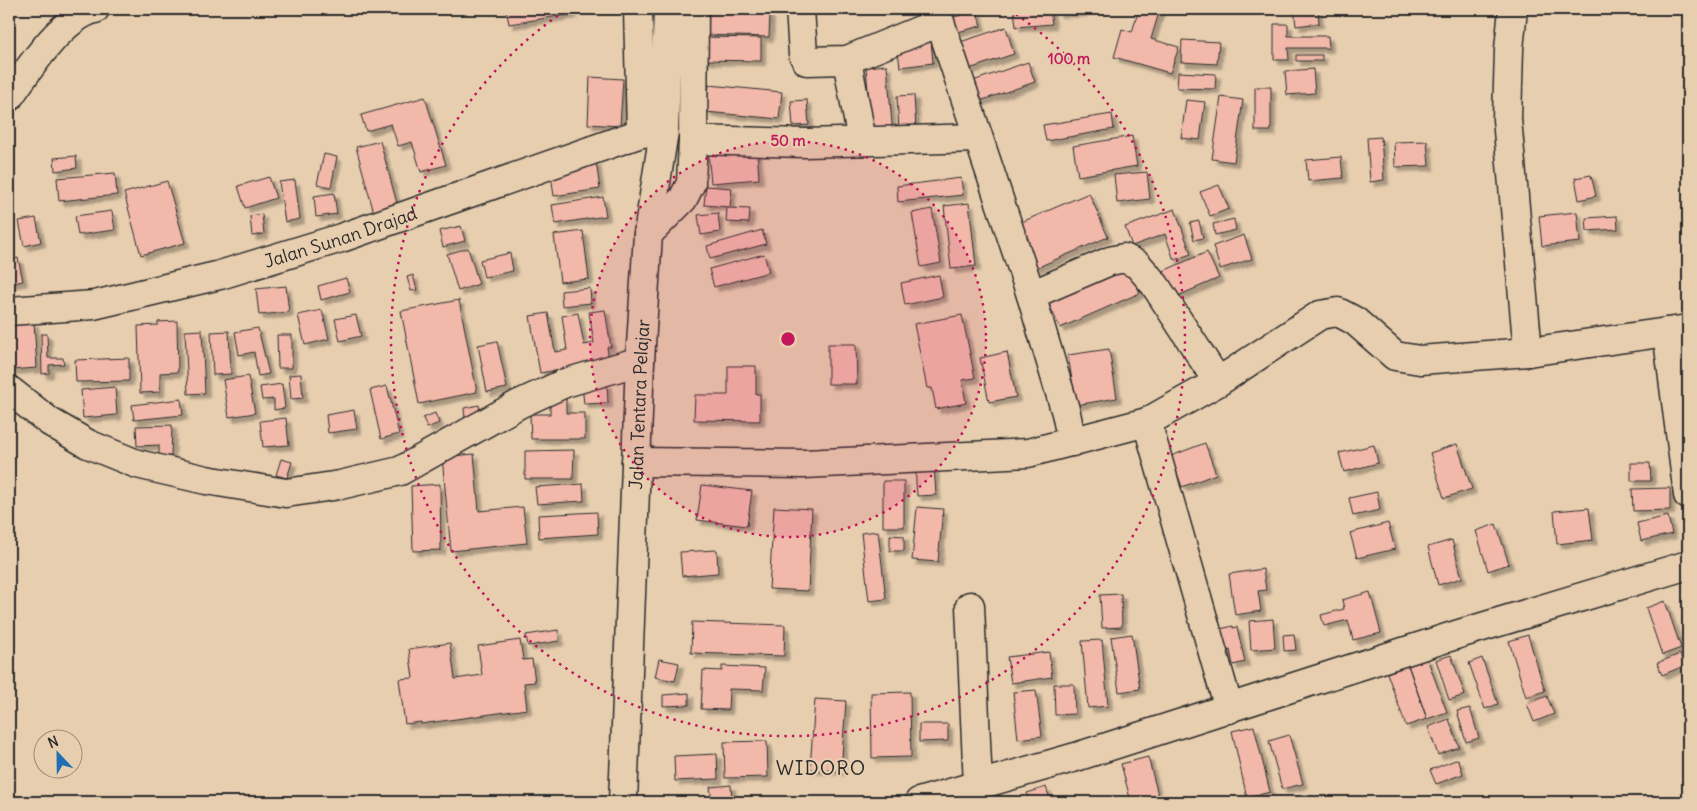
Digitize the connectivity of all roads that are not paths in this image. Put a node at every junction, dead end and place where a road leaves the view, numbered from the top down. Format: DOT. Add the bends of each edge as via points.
graph roads {
  1 [pos="95,9"];
  2 [pos="638,9"];
  3 [pos="668,9"];
  4 [pos="694,9"];
  5 [pos="800,9"];
  6 [pos="1513,9"];
  7 [pos="938,15"];
  8 [pos="847,60"];
  9 [pos="9,97"];
  10 [pos="652,132"];
  11 [pos="978,138"];
  12 [pos="694,140"];
  13 [pos="862,141"];
  14 [pos="648,234"];
  15 [pos="1031,295"];
  16 [pos="9,311"];
  17 [pos="1678,330"];
  18 [pos="1528,352"];
  19 [pos="640,361"];
  20 [pos="1218,382"];
  21 [pos="9,390"];
  22 [pos="1147,422"];
  23 [pos="1072,442"];
  24 [pos="636,462"];
  25 [pos="1688,495"];
  26 [pos="1688,565"];
  27 [pos="970,606"];
  28 [pos="1229,709"];
  29 [pos="978,786"];
  30 [pos="622,802"];
  31 [pos="919,802"];
  1 -- 9 [label="street" via="68,24 29,68"];
  2 -- 10 [label="street"];
  3 -- 10 [label="street, Jalan Tentara Pelajar"];
  4 -- 12 [label="street"];
  5 -- 8 [label="street" via="803,54 807,61"];
  6 -- 18 [label="street" via="1507,119"];
  7 -- 8 [label="street"];
  7 -- 11 [label="street"];
  8 -- 13 [label="street"];
  10 -- 14 [label="street, Jalan Tentara Pelajar"];
  10 -- 16 [label="street, Jalan Sunan Drajad" via="220,276 94,305"];
  11 -- 13 [label="street"];
  11 -- 15 [label="street"];
  12 -- 13 [label="street"];
  12 -- 14 [label="street" via="691,183 683,199"];
  14 -- 19 [label="street, Jalan Tentara Pelajar"];
  15 -- 20 [label="street" via="1124,258 1138,265 1155,285"];
  15 -- 23 [label="street"];
  17 -- 18 [label="street"];
  17 -- 25 [label="street"];
  18 -- 20 [label="street" via="1420,360 1395,356 1355,320 1338,312 1320,315"];
  19 -- 21 [label="street" via="565,383 519,404 400,471 340,486 286,493 206,480 137,464 65,431"];
  19 -- 24 [label="street, Jalan Tentara Pelajar"];
  20 -- 22 [label="street"];
  22 -- 23 [label="street"];
  22 -- 28 [label="street"];
  23 -- 24 [label="street" via="1028,453 965,457 804,464"];
  24 -- 30 [label="street, Jalan Tentara Pelajar"];
  26 -- 28 [label="street" via="1459,634"];
  27 -- 29 [label="street"];
  28 -- 29 [label="street"];
  29 -- 31 [label="street"];
}
